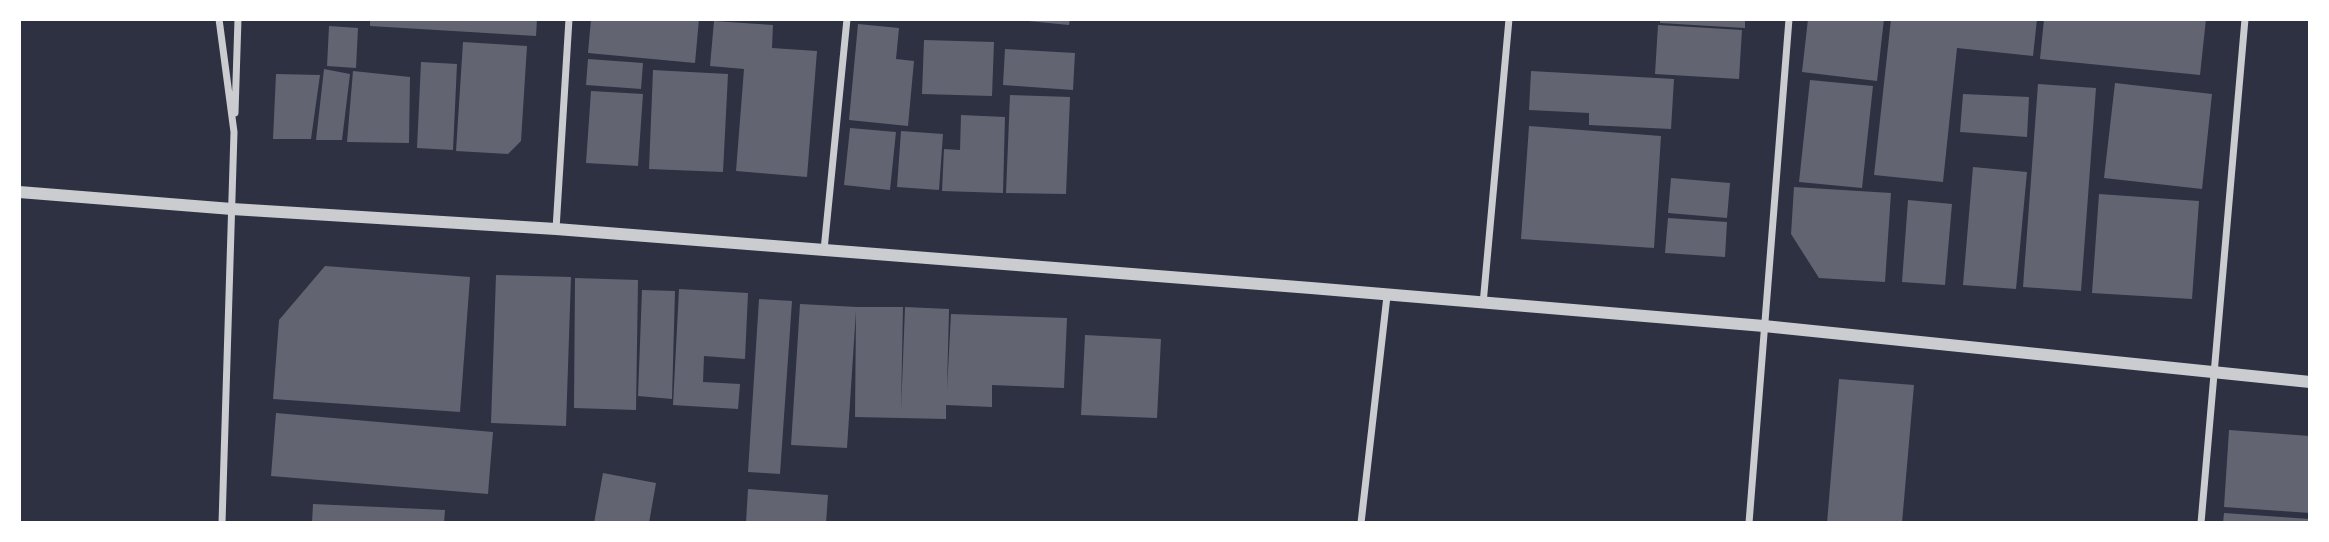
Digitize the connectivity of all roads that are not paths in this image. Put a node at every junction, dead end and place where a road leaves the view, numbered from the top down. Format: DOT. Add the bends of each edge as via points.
graph roads {
  1 [pos="219,19"];
  2 [pos="238,19"];
  3 [pos="569,19"];
  4 [pos="847,19"];
  5 [pos="1508,19"];
  6 [pos="1789,19"];
  7 [pos="2245,19"];
  8 [pos="234,132"];
  9 [pos="19,192"];
  10 [pos="232,209"];
  11 [pos="556,229"];
  12 [pos="824,250"];
  13 [pos="1387,296"];
  14 [pos="1483,304"];
  15 [pos="1764,326"];
  16 [pos="2213,373"];
  17 [pos="2310,382"];
  18 [pos="222,523"];
  19 [pos="1362,523"];
  20 [pos="1749,523"];
  21 [pos="2201,523"];
  1 -- 8 [label="street"];
  2 -- 8 [label="street"];
  3 -- 11 [label="street"];
  4 -- 12 [label="street"];
  5 -- 14 [label="street"];
  6 -- 15 [label="street"];
  7 -- 16 [label="street"];
  8 -- 10 [label="street"];
  9 -- 10 [label="street"];
  10 -- 11 [label="street"];
  10 -- 18 [label="street"];
  11 -- 12 [label="street"];
  12 -- 13 [label="street"];
  13 -- 14 [label="street"];
  13 -- 19 [label="street"];
  14 -- 15 [label="street"];
  15 -- 16 [label="street"];
  15 -- 20 [label="street"];
  16 -- 17 [label="street"];
  16 -- 21 [label="street"];
}
